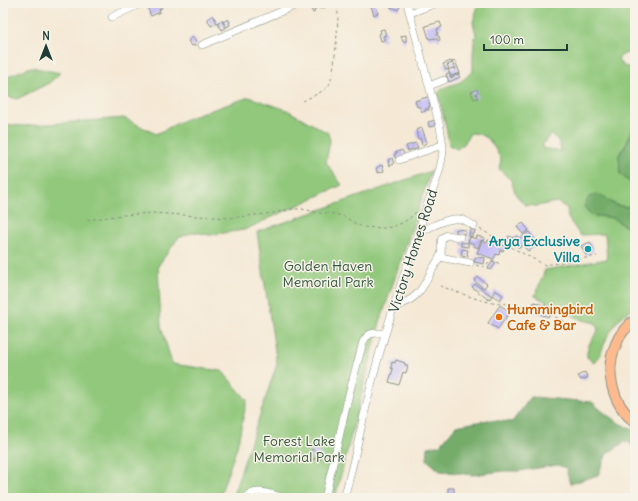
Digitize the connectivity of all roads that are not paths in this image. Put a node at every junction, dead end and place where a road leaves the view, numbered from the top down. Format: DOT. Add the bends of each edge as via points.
graph roads {
  1 [pos="142,3"];
  2 [pos="301,3"];
  3 [pos="407,3"];
  4 [pos="437,3"];
  5 [pos="410,13"];
  6 [pos="112,17"];
  7 [pos="202,45"];
  8 [pos="444,80"];
  9 [pos="429,86"];
  10 [pos="442,145"];
  11 [pos="399,160"];
  12 [pos="474,226"];
  13 [pos="418,233"];
  14 [pos="460,237"];
  15 [pos="440,257"];
  16 [pos="470,263"];
  17 [pos="393,308"];
  18 [pos="635,320"];
  19 [pos="385,333"];
  20 [pos="635,422"];
  21 [pos="246,498"];
  22 [pos="284,498"];
  23 [pos="325,498"];
  24 [pos="344,498"];
  1 -- 6 [label="street"];
  2 -- 7 [label="street"];
  3 -- 5 [label="street, Victory Homes Road"];
  4 -- 5 [label="street"];
  5 -- 9 [label="street, Victory Homes Road"];
  8 -- 9 [label="street"];
  9 -- 10 [label="street, Victory Homes Road" via="436,108"];
  10 -- 11 [label="street"];
  10 -- 13 [label="street, Victory Homes Road" via="439,171"];
  12 -- 13 [label="street" via="455,219"];
  13 -- 17 [label="street, Victory Homes Road"];
  14 -- 15 [label="street" via="447,235 442,238"];
  15 -- 16 [label="street"];
  15 -- 17 [label="street" via="422,290 410,301"];
  17 -- 19 [label="street, Victory Homes Road"];
  18 -- 20 [label="highway" via="619,337 614,348 610,374 618,401"];
  19 -- 23 [label="street" via="369,334 364,342"];
  19 -- 24 [label="street, Victory Homes Road"];
  21 -- 22 [label="street" via="253,492 259,492"];
}
